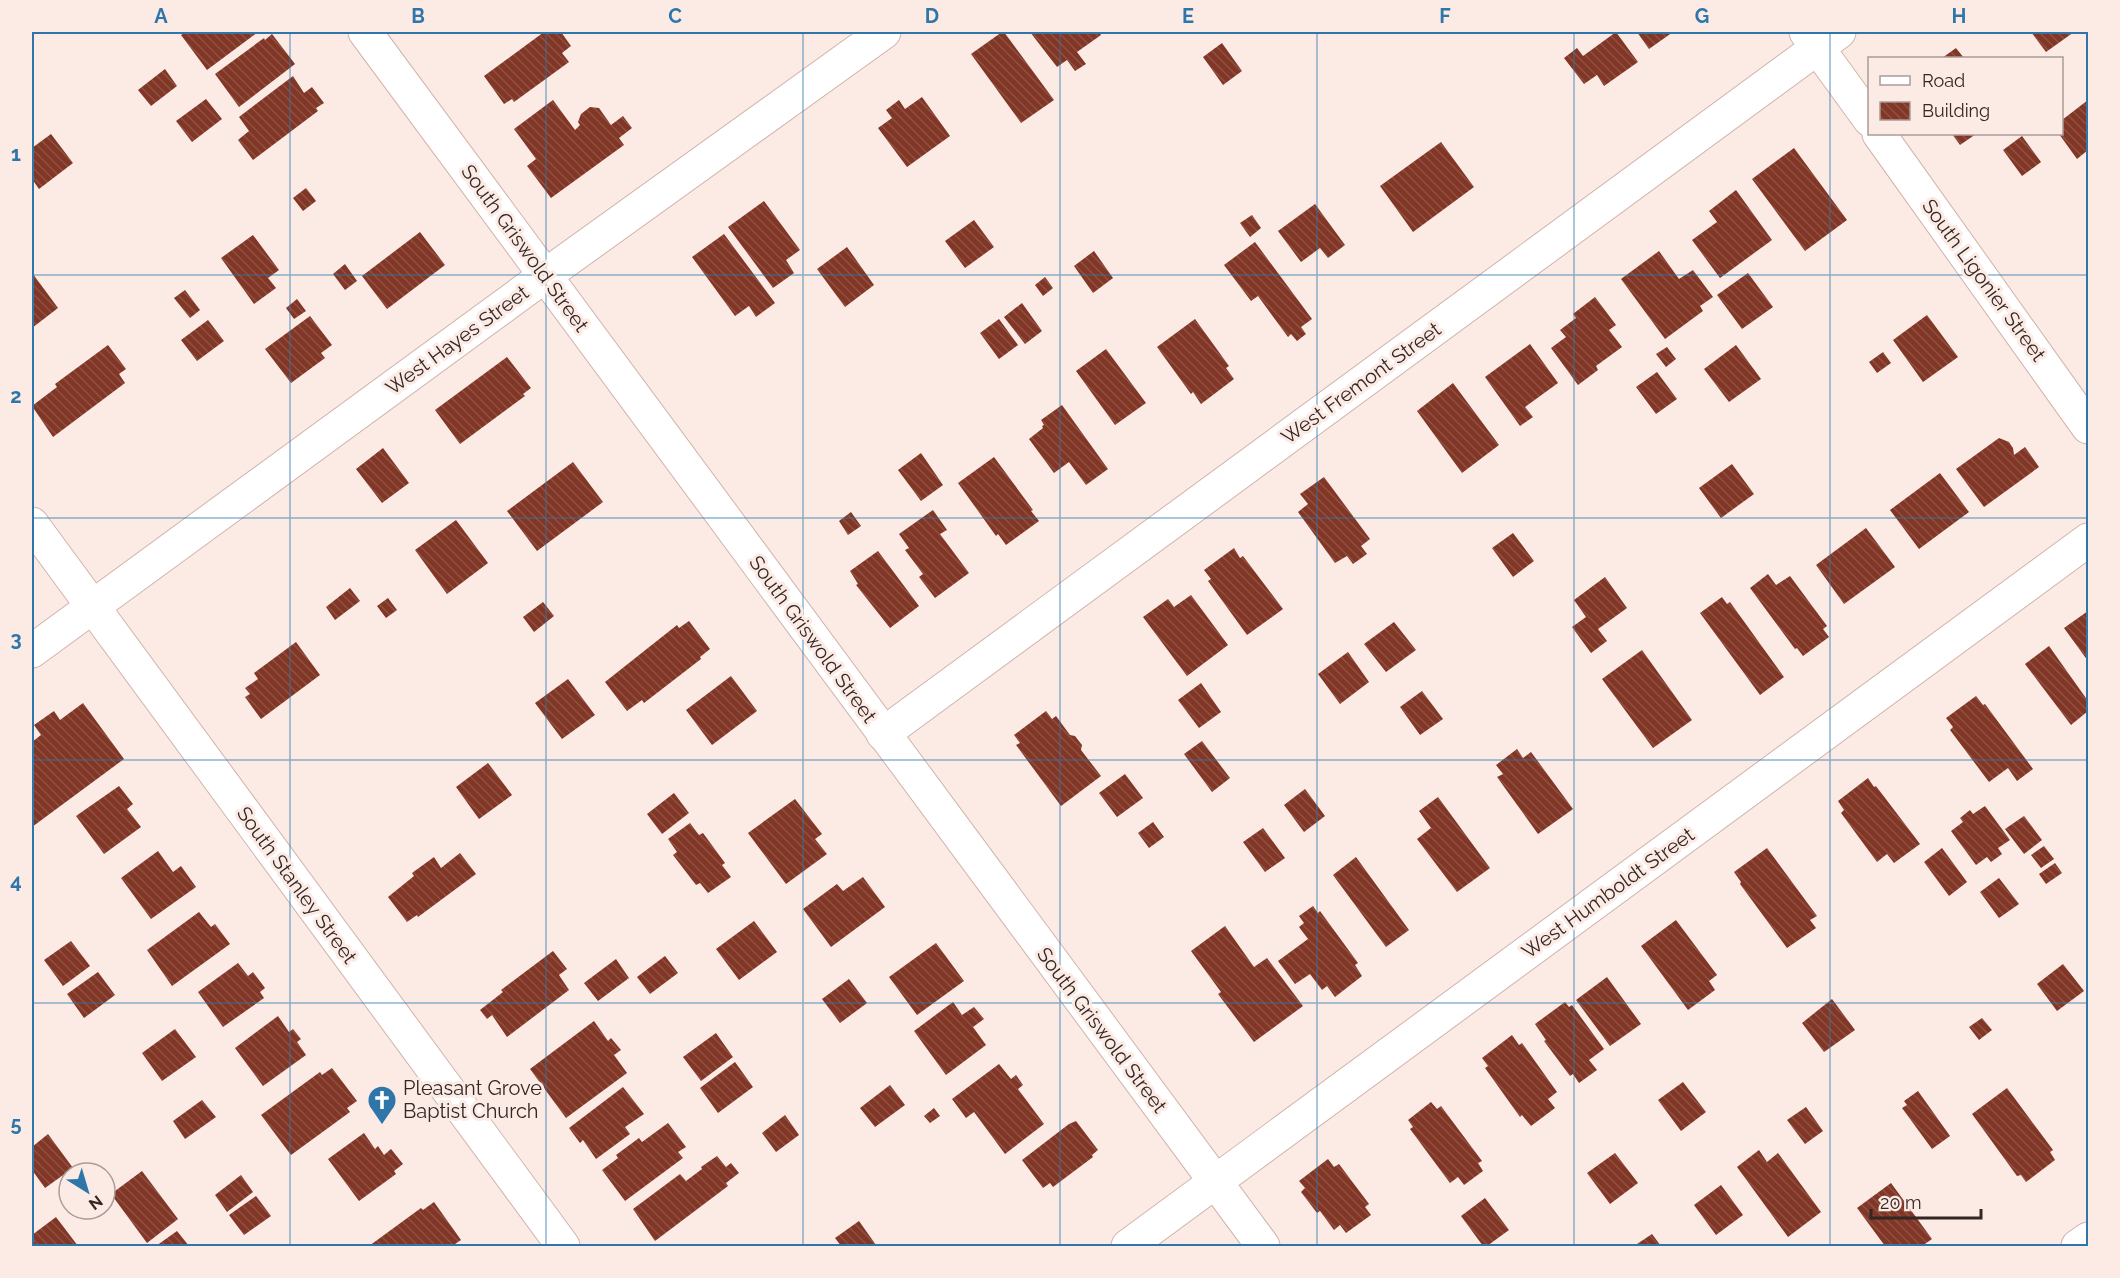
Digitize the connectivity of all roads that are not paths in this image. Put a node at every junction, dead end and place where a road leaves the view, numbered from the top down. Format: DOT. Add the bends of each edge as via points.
graph roads {
  1 [pos="365,32"];
  2 [pos="884,32"];
  3 [pos="1821,37"];
  4 [pos="1868,118"];
  5 [pos="1880,135"];
  6 [pos="546,276"];
  7 [pos="2088,427"];
  8 [pos="32,524"];
  9 [pos="2088,540"];
  10 [pos="92,607"];
  11 [pos="32,651"];
  12 [pos="883,734"];
  13 [pos="1216,1183"];
  14 [pos="2088,1239"];
  15 [pos="563,1246"];
  16 [pos="1128,1246"];
  17 [pos="1263,1246"];
  18 [pos="2078,1246"];
  1 -- 6 [label="street, South Griswold Street"];
  2 -- 6 [label="street, West Hayes Street"];
  3 -- 4 [label="street"];
  3 -- 12 [label="street, West Fremont Street"];
  5 -- 7 [label="street, South Ligonier Street"];
  6 -- 10 [label="street, West Hayes Street"];
  6 -- 12 [label="street, South Griswold Street"];
  8 -- 10 [label="street, South Stanley Street"];
  9 -- 13 [label="street, West Humboldt Street"];
  10 -- 11 [label="street, West Hayes Street"];
  10 -- 15 [label="street, South Stanley Street"];
  12 -- 13 [label="street, South Griswold Street"];
  13 -- 16 [label="street, West Humboldt Street"];
  13 -- 17 [label="street, South Griswold Street"];
  14 -- 18 [label="street"];
}
